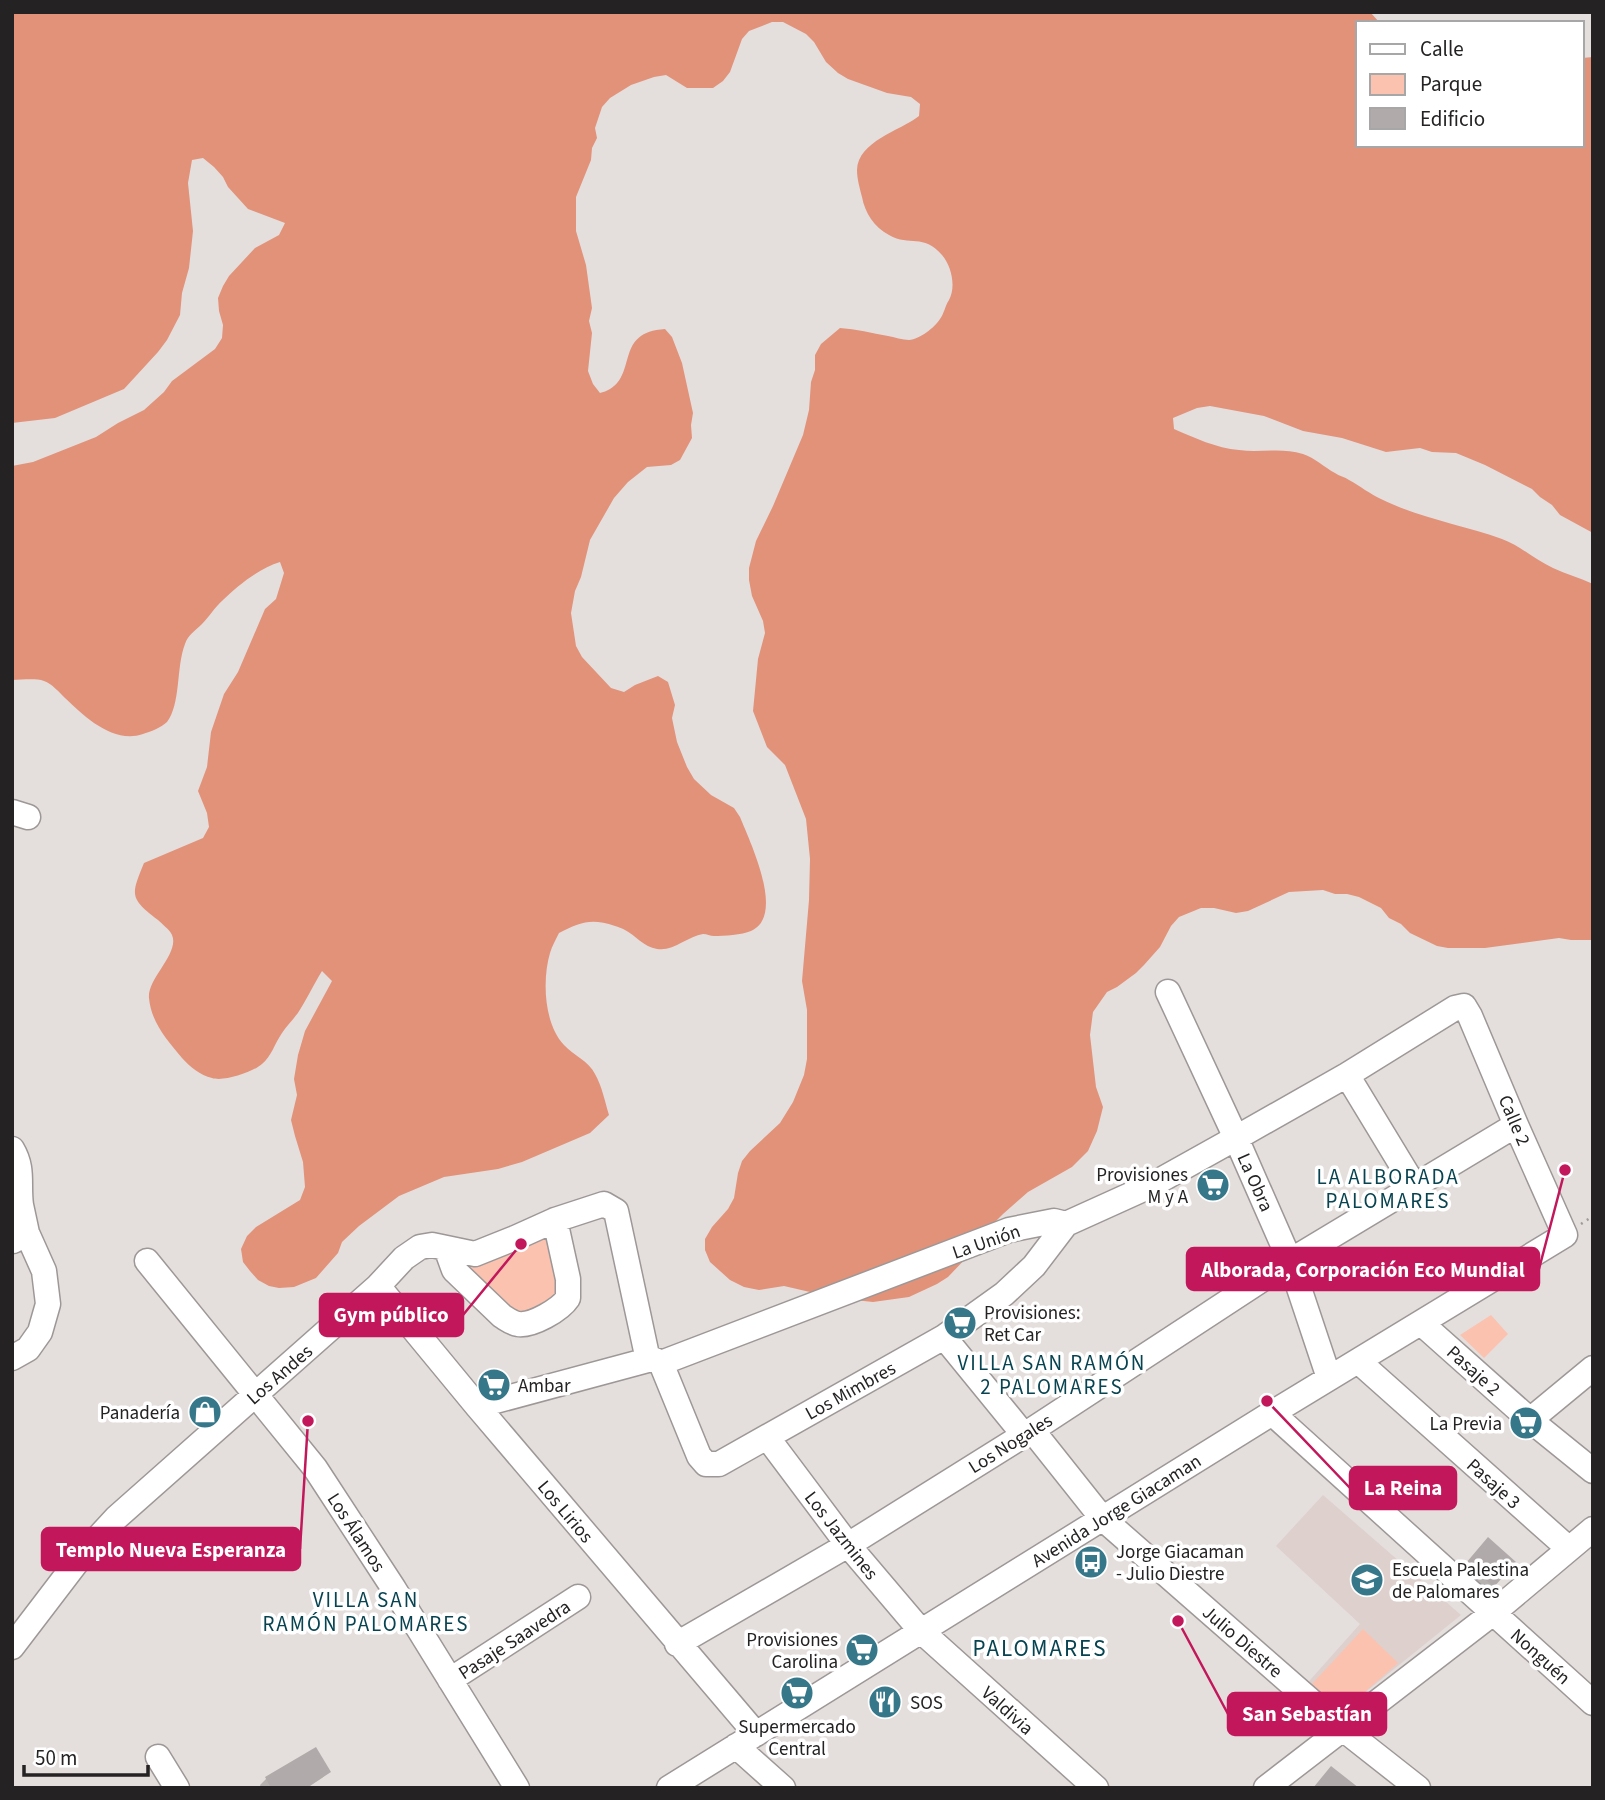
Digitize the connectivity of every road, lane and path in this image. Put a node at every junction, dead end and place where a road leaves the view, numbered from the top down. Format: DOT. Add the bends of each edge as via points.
graph roads {
  1 [pos="1168,992"];
  2 [pos="1464,1006"];
  3 [pos="1346,1075"];
  4 [pos="1516,1125"];
  5 [pos="1236,1138"];
  6 [pos="12,1149"];
  7 [pos="1415,1187"];
  8 [pos="555,1220"];
  9 [pos="1066,1224"];
  10 [pos="1565,1235"];
  11 [pos="20,1238"];
  12 [pos="446,1248"];
  13 [pos="147,1261"];
  14 [pos="1290,1261"];
  15 [pos="378,1286"];
  16 [pos="1421,1323"];
  17 [pos="944,1337"];
  18 [pos="12,1358"];
  19 [pos="1358,1360"];
  20 [pos="654,1361"];
  21 [pos="1593,1368"];
  22 [pos="1329,1378"];
  23 [pos="255,1394"];
  24 [pos="477,1406"];
  25 [pos="1272,1413"];
  26 [pos="1530,1419"];
  27 [pos="1028,1432"];
  28 [pos="767,1437"];
  29 [pos="1593,1471"];
  30 [pos="1102,1518"];
  31 [pos="1593,1529"];
  32 [pos="848,1545"];
  33 [pos="1567,1548"];
  34 [pos="578,1597"];
  35 [pos="1493,1613"];
  36 [pos="921,1631"];
  37 [pos="677,1644"];
  38 [pos="12,1647"];
  39 [pos="450,1680"];
  40 [pos="1593,1703"];
  41 [pos="1343,1729"];
  42 [pos="746,1740"];
  43 [pos="158,1757"];
  44 [pos="177,1788"];
  45 [pos="517,1788"];
  46 [pos="669,1788"];
  47 [pos="783,1788"];
  48 [pos="1096,1788"];
  49 [pos="1266,1788"];
  50 [pos="1418,1788"];
  1 -- 5 [label="street, La Obra"];
  2 -- 3 [label="street, La Unión"];
  2 -- 4 [label="street, Calle 2"];
  3 -- 5 [label="street, La Unión"];
  3 -- 7 [label="street"];
  4 -- 7 [label="street, Los Nogales"];
  4 -- 10 [label="street, Calle 2"];
  5 -- 9 [label="street, La Unión" via="1150,1186"];
  5 -- 14 [label="street, La Obra"];
  6 -- 11 [label="street" via="21,1166"];
  7 -- 14 [label="street, Los Nogales"];
  8 -- 12 [label="street, Los Andes" via="475,1254"];
  8 -- 12 [label="street" via="568,1298 546,1316 521,1324 502,1316 454,1270"];
  8 -- 20 [label="street, Los Andes" via="604,1204 615,1211"];
  9 -- 17 [label="street, Los Mimbres" via="1034,1266 1004,1294"];
  9 -- 20 [label="street, La Unión" via="1054,1221 1009,1230"];
  10 -- 16 [label="street, Avenida Jorge Giacaman"];
  11 -- 18 [label="street" via="44,1271 48,1304 40,1332 28,1349"];
  12 -- 15 [label="street, Los Andes" via="420,1247"];
  13 -- 23 [label="street, Los Álamos"];
  14 -- 22 [label="street, La Obra"];
  14 -- 27 [label="street, Los Nogales"];
  15 -- 23 [label="street, Los Andes"];
  15 -- 24 [label="street, Los Lirios"];
  16 -- 19 [label="street, Avenida Jorge Giacaman"];
  16 -- 26 [label="street, Pasaje 2"];
  17 -- 27 [label="street, Julio Diestre"];
  17 -- 28 [label="street, Los Mimbres"];
  19 -- 22 [label="street, Avenida Jorge Giacaman"];
  19 -- 33 [label="street, Pasaje 3"];
  20 -- 24 [label="street, La Unión"];
  20 -- 28 [label="street, Los Mimbres" via="706,1464 719,1464"];
  21 -- 26 [label="street"];
  22 -- 25 [label="street, Avenida Jorge Giacaman"];
  23 -- 38 [label="street, Los Andes" via="99,1535"];
  23 -- 39 [label="street, Los Álamos" via="314,1468"];
  24 -- 37 [label="street, Los Lirios"];
  25 -- 30 [label="street, Avenida Jorge Giacaman"];
  25 -- 35 [label="street, Nonguén"];
  26 -- 29 [label="street, Pasaje 2"];
  27 -- 30 [label="street, Julio Diestre"];
  27 -- 32 [label="street, Los Nogales"];
  28 -- 32 [label="street, Los Jazmines"];
  30 -- 36 [label="street, Avenida Jorge Giacaman"];
  30 -- 41 [label="street, Julio Diestre"];
  31 -- 33 [label="street"];
  32 -- 36 [label="street, Los Jazmines"];
  32 -- 37 [label="street, Los Nogales"];
  33 -- 35 [label="street"];
  34 -- 39 [label="street, Pasaje Saavedra"];
  35 -- 40 [label="street, Nonguén"];
  35 -- 41 [label="street"];
  36 -- 42 [label="street, Avenida Jorge Giacaman"];
  36 -- 48 [label="street, Valdivia"];
  37 -- 42 [label="street, Los Lirios"];
  39 -- 45 [label="street, Los Álamos"];
  41 -- 49 [label="street"];
  41 -- 50 [label="street, Julio Diestre"];
  42 -- 46 [label="street, Avenida Jorge Giacaman"];
  42 -- 47 [label="street, Los Lirios"];
  43 -- 44 [label="street"];
}
